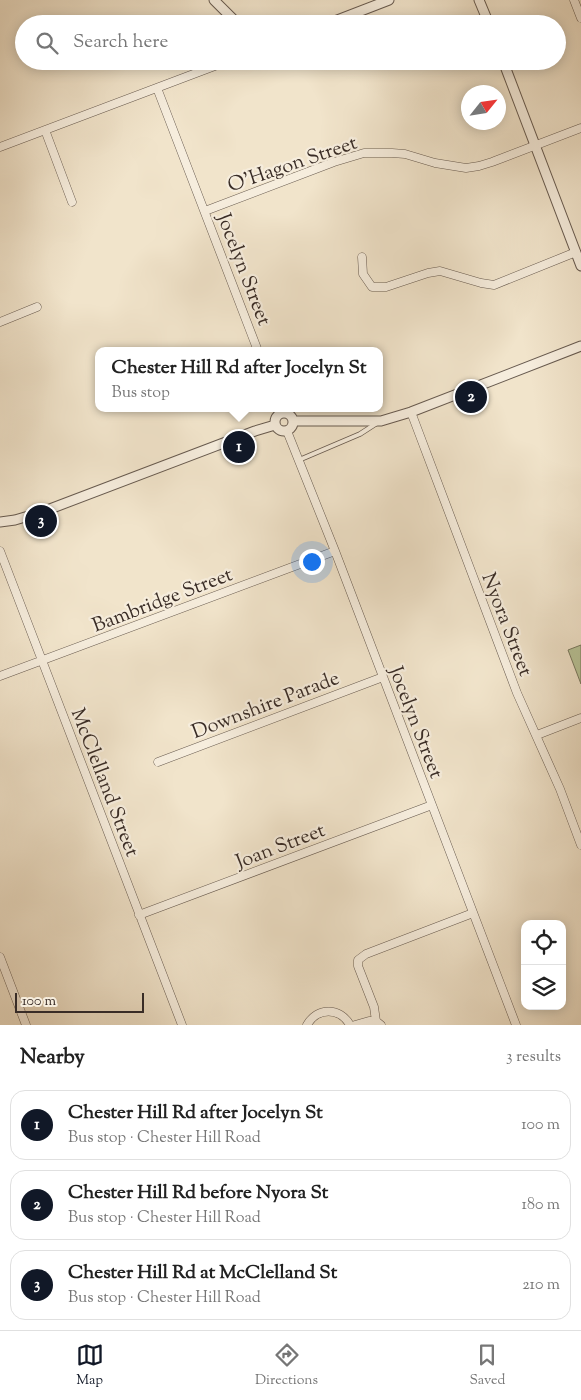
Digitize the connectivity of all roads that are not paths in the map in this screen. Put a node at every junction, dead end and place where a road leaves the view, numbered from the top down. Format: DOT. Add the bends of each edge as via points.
graph roads {
  1 [pos="214,0"];
  2 [pos="389,0"];
  3 [pos="480,0"];
  4 [pos="574,0"];
  5 [pos="229,15"];
  6 [pos="350,15"];
  7 [pos="486,15"];
  8 [pos="581,18"];
  9 [pos="204,70"];
  10 [pos="507,70"];
  11 [pos="157,88"];
  12 [pos="581,128"];
  13 [pos="45,130"];
  14 [pos="536,145"];
  15 [pos="0,147"];
  16 [pos="72,202"];
  17 [pos="205,211"];
  18 [pos="576,252"];
  19 [pos="362,257"];
  20 [pos="581,266"];
  21 [pos="37,308"];
  22 [pos="0,322"];
  23 [pos="581,346"];
  24 [pos="256,347"];
  25 [pos="279,412"];
  26 [pos="283,412"];
  27 [pos="411,412"];
  28 [pos="293,421"];
  29 [pos="381,421"];
  30 [pos="275,426"];
  31 [pos="287,431"];
  32 [pos="299,460"];
  33 [pos="0,522"];
  34 [pos="0,551"];
  35 [pos="335,551"];
  36 [pos="42,660"];
  37 [pos="0,676"];
  38 [pos="383,677"];
  39 [pos="581,718"];
  40 [pos="537,735"];
  41 [pos="158,762"];
  42 [pos="432,805"];
  43 [pos="581,845"];
  44 [pos="473,913"];
  45 [pos="139,915"];
  46 [pos="0,957"];
  47 [pos="379,1023"];
  48 [pos="26,1025"];
  49 [pos="182,1025"];
  50 [pos="307,1025"];
  51 [pos="350,1025"];
  52 [pos="356,1025"];
  53 [pos="516,1025"];
  1 -- 5 [label="street"];
  2 -- 6 [label="street"];
  3 -- 7 [label="street"];
  4 -- 8 [label="street"];
  9 -- 11 [label="street"];
  10 -- 14 [label="street"];
  11 -- 13 [label="street"];
  11 -- 17 [label="street, Jocelyn Street"];
  12 -- 14 [label="street, O'Hagon Street"];
  13 -- 15 [label="street"];
  13 -- 16 [label="street"];
  14 -- 17 [label="street, O'Hagon Street" via="466,168 405,154 364,153"];
  14 -- 18 [label="street"];
  17 -- 24 [label="street, Jocelyn Street"];
  18 -- 19 [label="street" via="494,285 440,271 386,287 372,287 363,274"];
  18 -- 20 [label="street"];
  21 -- 22 [label="street"];
  23 -- 27 [label="street"];
  25 -- 30 [label="street"];
  26 -- 28 [label="street" via="289,414"];
  27 -- 29 [label="street"];
  27 -- 40 [label="street, Nyora Street" via="517,693"];
  28 -- 29 [label="street"];
  28 -- 31 [label="street"];
  29 -- 32 [label="lane" via="360,434"];
  30 -- 31 [label="street"];
  30 -- 33 [label="street" via="42,512"];
  31 -- 32 [label="street, Jocelyn Street"];
  32 -- 35 [label="street, Jocelyn Street"];
  34 -- 36 [label="street, McClelland Street"];
  35 -- 36 [label="street, Bambridge Street"];
  35 -- 38 [label="street, Jocelyn Street"];
  36 -- 37 [label="street, Bambridge Street"];
  36 -- 45 [label="street, McClelland Street"];
  38 -- 41 [label="street, Downshire Parade"];
  38 -- 42 [label="street, Jocelyn Street"];
  39 -- 40 [label="street"];
  40 -- 43 [label="street, Nyora Street"];
  42 -- 44 [label="street, Jocelyn Street"];
  42 -- 45 [label="street, Joan Street"];
  44 -- 47 [label="street" via="360,957 358,966"];
  44 -- 53 [label="street, Jocelyn Street"];
  45 -- 49 [label="street, McClelland Street"];
  46 -- 48 [label="street"];
  47 -- 52 [label="street"];
  50 -- 51 [label="street" via="315,1015 330,1011 345,1018"];
}
